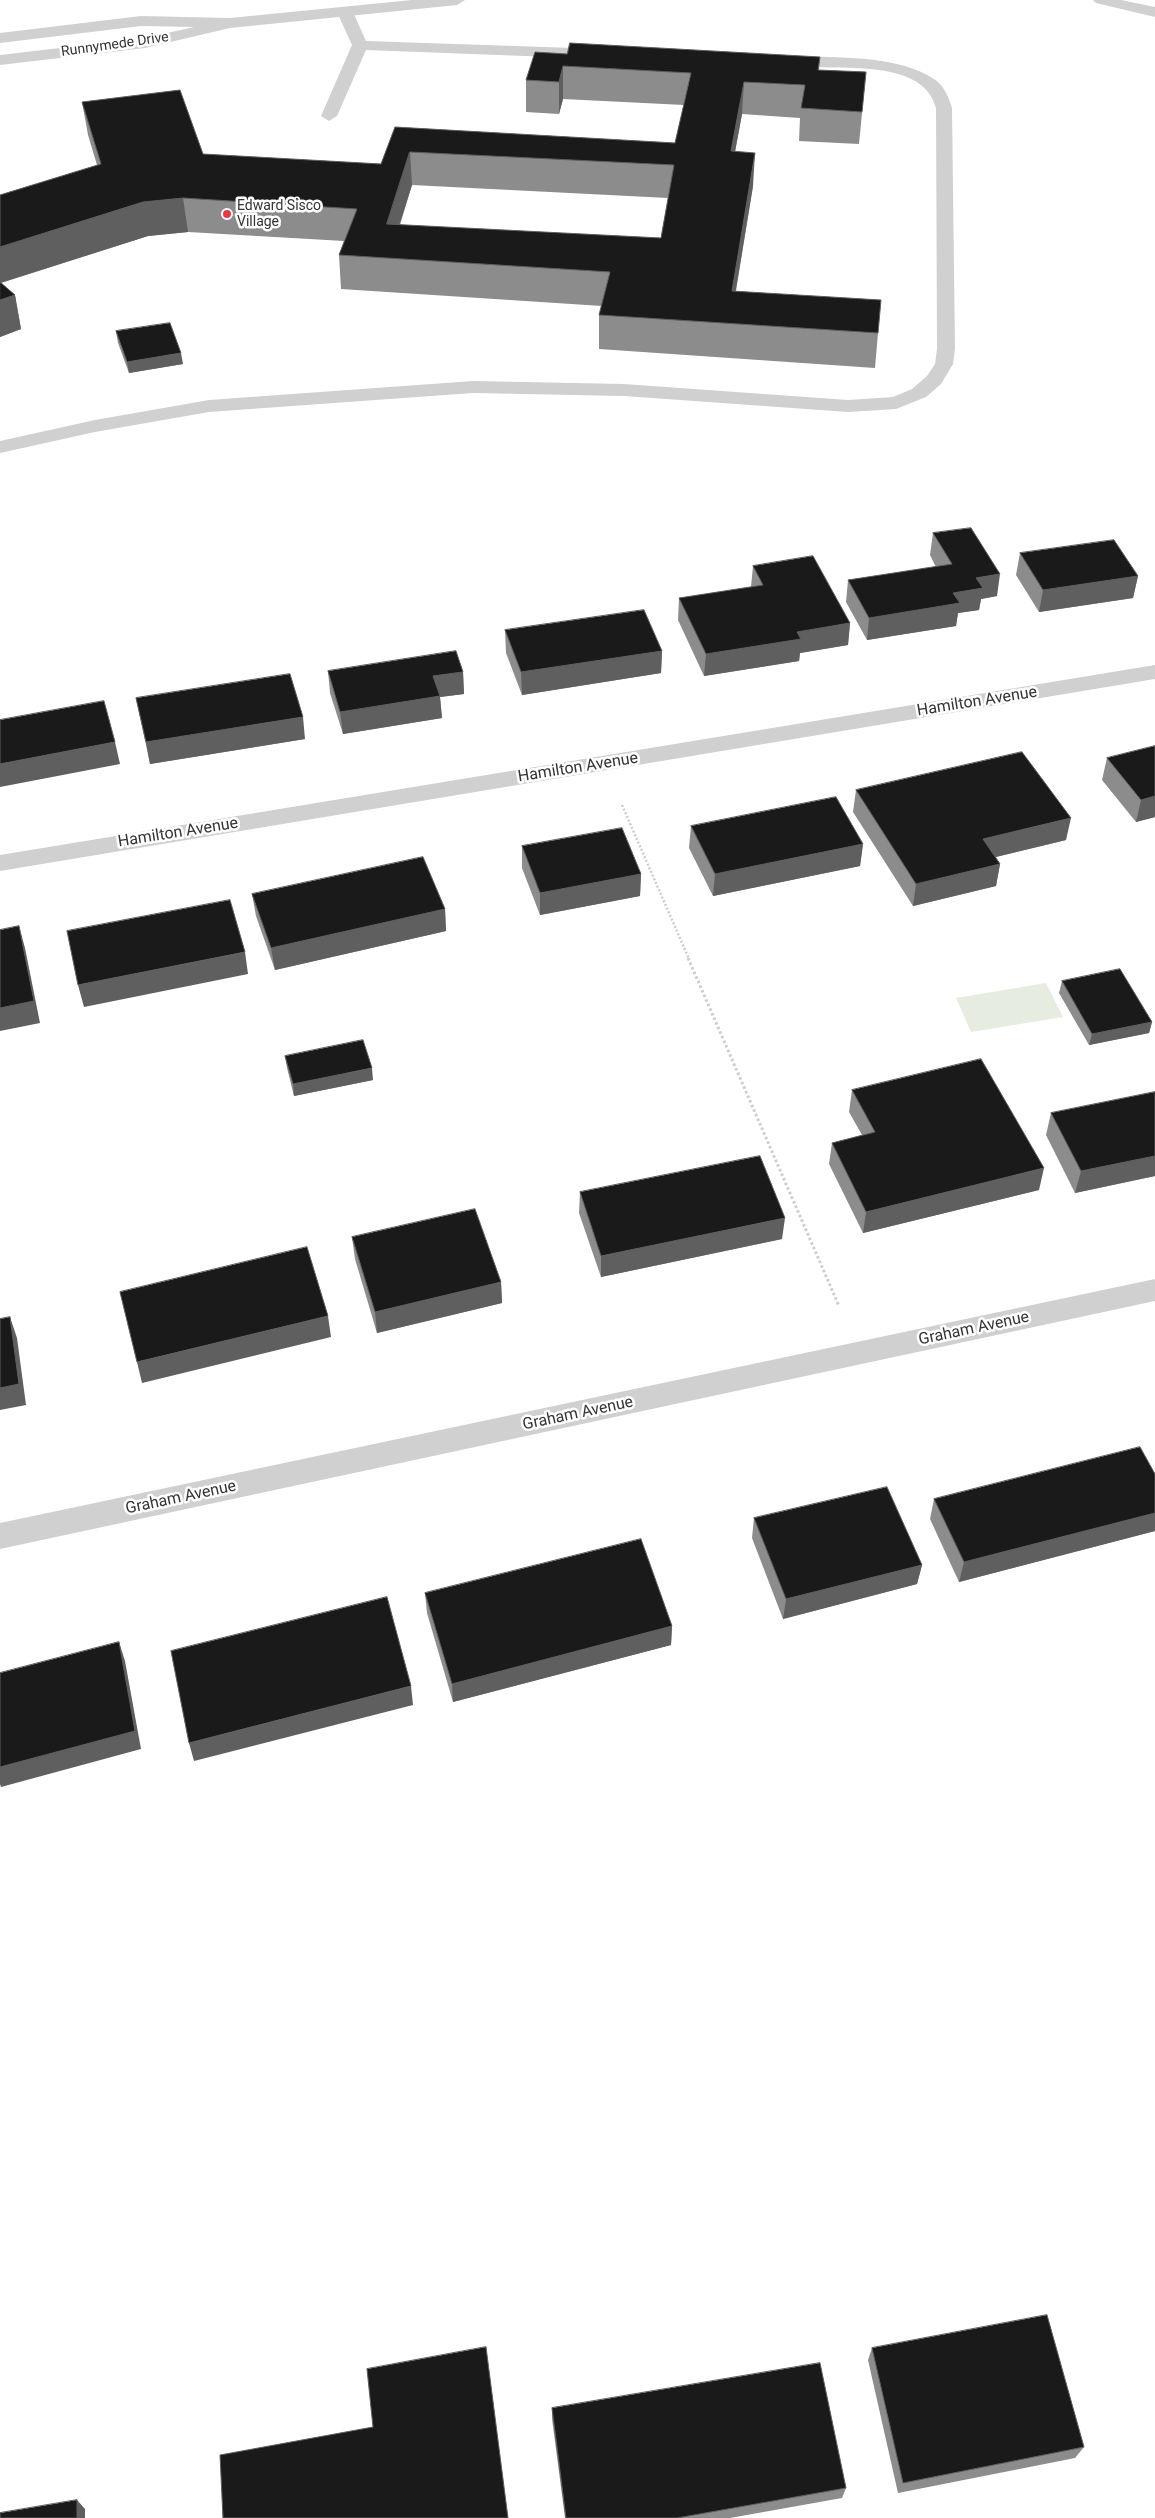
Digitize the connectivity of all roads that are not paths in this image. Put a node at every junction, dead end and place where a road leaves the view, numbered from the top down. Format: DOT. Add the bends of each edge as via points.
graph roads {
  1 [pos="457,0"];
  2 [pos="1101,0"];
  3 [pos="1151,0"];
  4 [pos="1121,4"];
  5 [pos="344,12"];
  6 [pos="1155,12"];
  7 [pos="230,23"];
  8 [pos="0,38"];
  9 [pos="360,44"];
  10 [pos="626,55"];
  11 [pos="0,60"];
  12 [pos="764,61"];
  13 [pos="330,116"];
  14 [pos="0,447"];
  15 [pos="1155,672"];
  16 [pos="0,863"];
  17 [pos="1155,1290"];
  18 [pos="0,1536"];
  1 -- 5 [label="street, Runnymede Drive"];
  2 -- 4 [label="street"];
  3 -- 4 [label="street"];
  4 -- 6 [label="street"];
  5 -- 7 [label="street, Runnymede Drive"];
  5 -- 9 [label="street"];
  7 -- 8 [label="street, Runnymede Drive" via="141,21"];
  7 -- 11 [label="street, Runnymede Drive" via="145,43"];
  9 -- 10 [label="street"];
  9 -- 13 [label="street"];
  12 -- 14 [label="street" via="876,66 900,71 932,85 941,98 944,108 946,349 944,364 934,380 919,393 896,403 848,406 624,390 473,388 209,406"];
  15 -- 16 [label="street, Hamilton Avenue"];
  17 -- 18 [label="street, Graham Avenue"];
}
